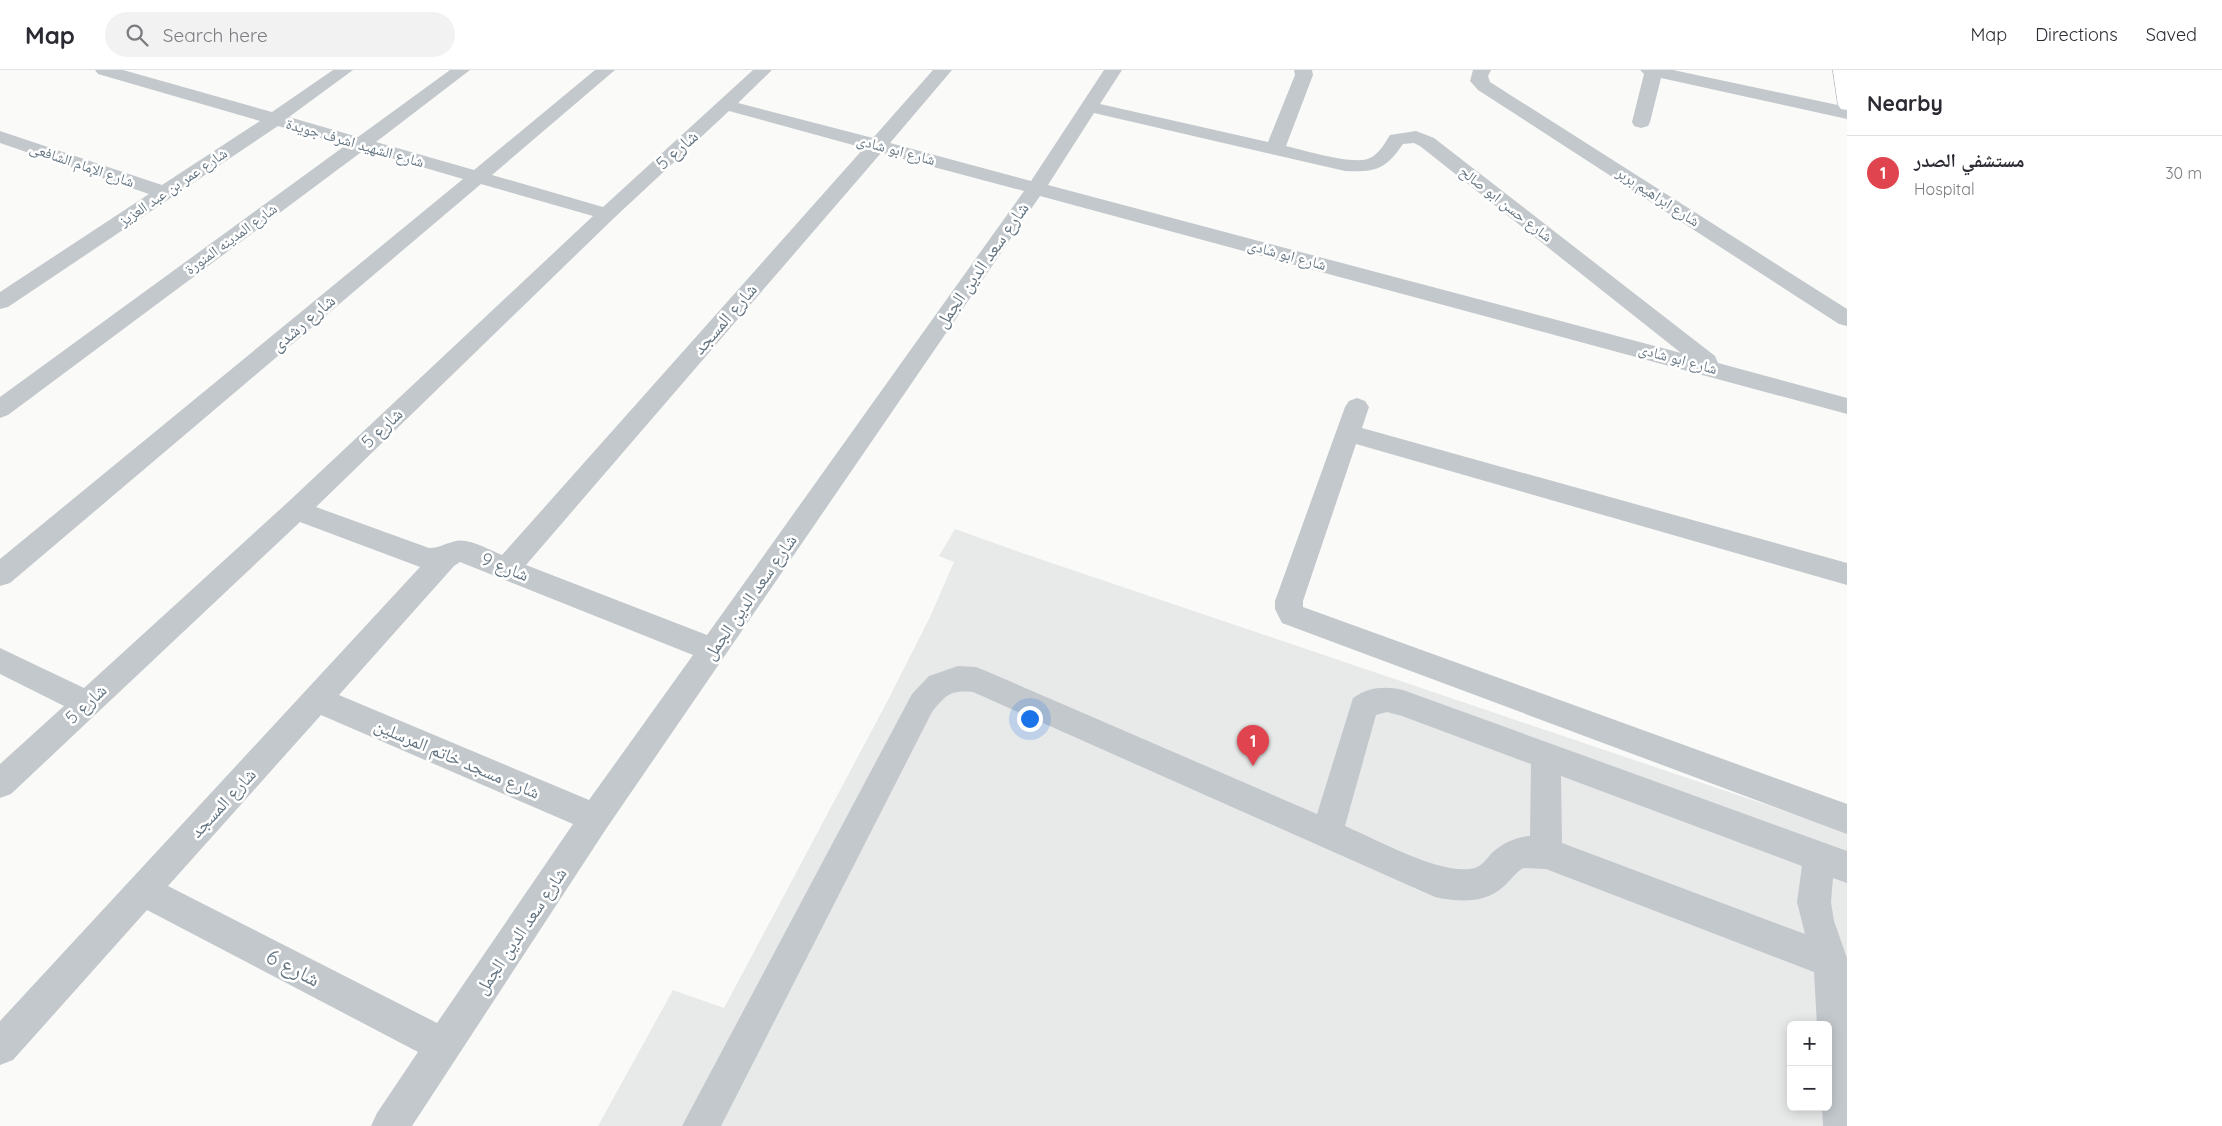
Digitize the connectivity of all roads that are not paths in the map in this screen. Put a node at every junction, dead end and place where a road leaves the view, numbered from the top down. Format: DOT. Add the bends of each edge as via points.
graph roads {
  1 [pos="104,70"];
  2 [pos="344,70"];
  3 [pos="461,70"];
  4 [pos="606,70"];
  5 [pos="763,70"];
  6 [pos="943,70"];
  7 [pos="1113,70"];
  8 [pos="1303,70"];
  9 [pos="1482,70"];
  10 [pos="1651,70"];
  11 [pos="1842,70"];
  12 [pos="726,105"];
  13 [pos="1847,105"];
  14 [pos="1090,107"];
  15 [pos="1847,113"];
  16 [pos="275,119"];
  17 [pos="1641,122"];
  18 [pos="0,137"];
  19 [pos="360,145"];
  20 [pos="877,145"];
  21 [pos="1275,149"];
  22 [pos="477,178"];
  23 [pos="1036,188"];
  24 [pos="165,192"];
  25 [pos="607,214"];
  26 [pos="0,278"];
  27 [pos="23,287"];
  28 [pos="0,302"];
  29 [pos="1847,319"];
  30 [pos="1716,370"];
  31 [pos="1847,406"];
  32 [pos="0,409"];
  33 [pos="296,510"];
  34 [pos="445,558"];
  35 [pos="507,568"];
  36 [pos="1847,574"];
  37 [pos="0,575"];
  38 [pos="713,650"];
  39 [pos="0,660"];
  40 [pos="319,700"];
  41 [pos="86,703"];
  42 [pos="1546,756"];
  43 [pos="0,784"];
  44 [pos="596,818"];
  45 [pos="1847,819"];
  46 [pos="1328,834"];
  47 [pos="1546,853"];
  48 [pos="1833,862"];
  49 [pos="142,890"];
  50 [pos="1831,961"];
  51 [pos="444,1046"];
  52 [pos="0,1048"];
  53 [pos="390,1126"];
  54 [pos="702,1126"];
  55 [pos="1842,1126"];
  1 -- 16 [label="street, شارع الشهيد اشرف جويدة"];
  2 -- 16 [label="street, شارع عمر بن عبد العزيز"];
  3 -- 19 [label="street, شارع المدينه المنورة"];
  4 -- 22 [label="street, شارع رشدى"];
  5 -- 12 [label="street, شارع 5"];
  6 -- 20 [label="street, شارع المسجد"];
  7 -- 14 [label="street, شارع سعد الدين الجمل"];
  8 -- 21 [label="street" via="1304,75"];
  9 -- 29 [label="street, شارع ابراهيم بربر" via="1479,81 1484,86"];
  10 -- 15 [label="street"];
  10 -- 17 [label="street"];
  11 -- 13 [label="main road"];
  12 -- 20 [label="street, شارع ابو شادى"];
  12 -- 25 [label="street, شارع 5"];
  14 -- 21 [label="street"];
  14 -- 23 [label="street, شارع سعد الدين الجمل"];
  16 -- 19 [label="street, شارع الشهيد اشرف جويدة"];
  16 -- 24 [label="street, شارع عمر بن عبد العزيز"];
  18 -- 24 [label="street, شارع الإمام الشافعى"];
  19 -- 22 [label="street, شارع الشهيد اشرف جويدة"];
  19 -- 32 [label="street, شارع المدينه المنورة"];
  20 -- 23 [label="street, شارع ابو شادى"];
  20 -- 35 [label="street, شارع المسجد"];
  21 -- 30 [label="street, شارع حسن ابو صالح" via="1345,164 1371,165 1381,161 1397,139 1416,138 1427,142"];
  22 -- 25 [label="street, شارع الشهيد اشرف جويدة"];
  22 -- 37 [label="street, شارع رشدى"];
  23 -- 30 [label="street, شارع ابو شادى"];
  23 -- 38 [label="street, شارع سعد الدين الجمل"];
  24 -- 27 [label="street, شارع عمر بن عبد العزيز"];
  25 -- 33 [label="street, شارع 5"];
  26 -- 27 [label="street"];
  27 -- 28 [label="street, شارع عمر بن عبد العزيز"];
  30 -- 31 [label="street, شارع ابو شادى"];
  33 -- 34 [label="street, شارع 9" via="428,559"];
  33 -- 41 [label="street, شارع 5"];
  34 -- 35 [label="street, شارع 9" via="457,551 465,552"];
  34 -- 40 [label="street, شارع المسجد"];
  35 -- 38 [label="street, شارع 9"];
  36 -- 45 [label="street" via="1352,420 1289,602 1292,615"];
  38 -- 44 [label="street, شارع سعد الدين الجمل"];
  39 -- 41 [label="street"];
  40 -- 44 [label="street, شارع مسجد خاتم المرسلين"];
  40 -- 49 [label="street, شارع المسجد"];
  41 -- 43 [label="street, شارع 5"];
  42 -- 46 [label="street" via="1403,703 1373,700 1363,707"];
  42 -- 47 [label="street"];
  42 -- 48 [label="street"];
  44 -- 51 [label="street, شارع سعد الدين الجمل"];
  46 -- 47 [label="street" via="1435,881 1460,885 1483,881 1500,870 1511,857 1529,851"];
  46 -- 54 [label="street" via="976,680 956,678 936,686 922,703"];
  47 -- 50 [label="street"];
  48 -- 50 [label="street" via="1814,902"];
  49 -- 51 [label="street, شارع 6"];
  49 -- 52 [label="street, شارع المسجد"];
  50 -- 55 [label="street"];
  51 -- 53 [label="street, شارع سعد الدين الجمل"];
}
